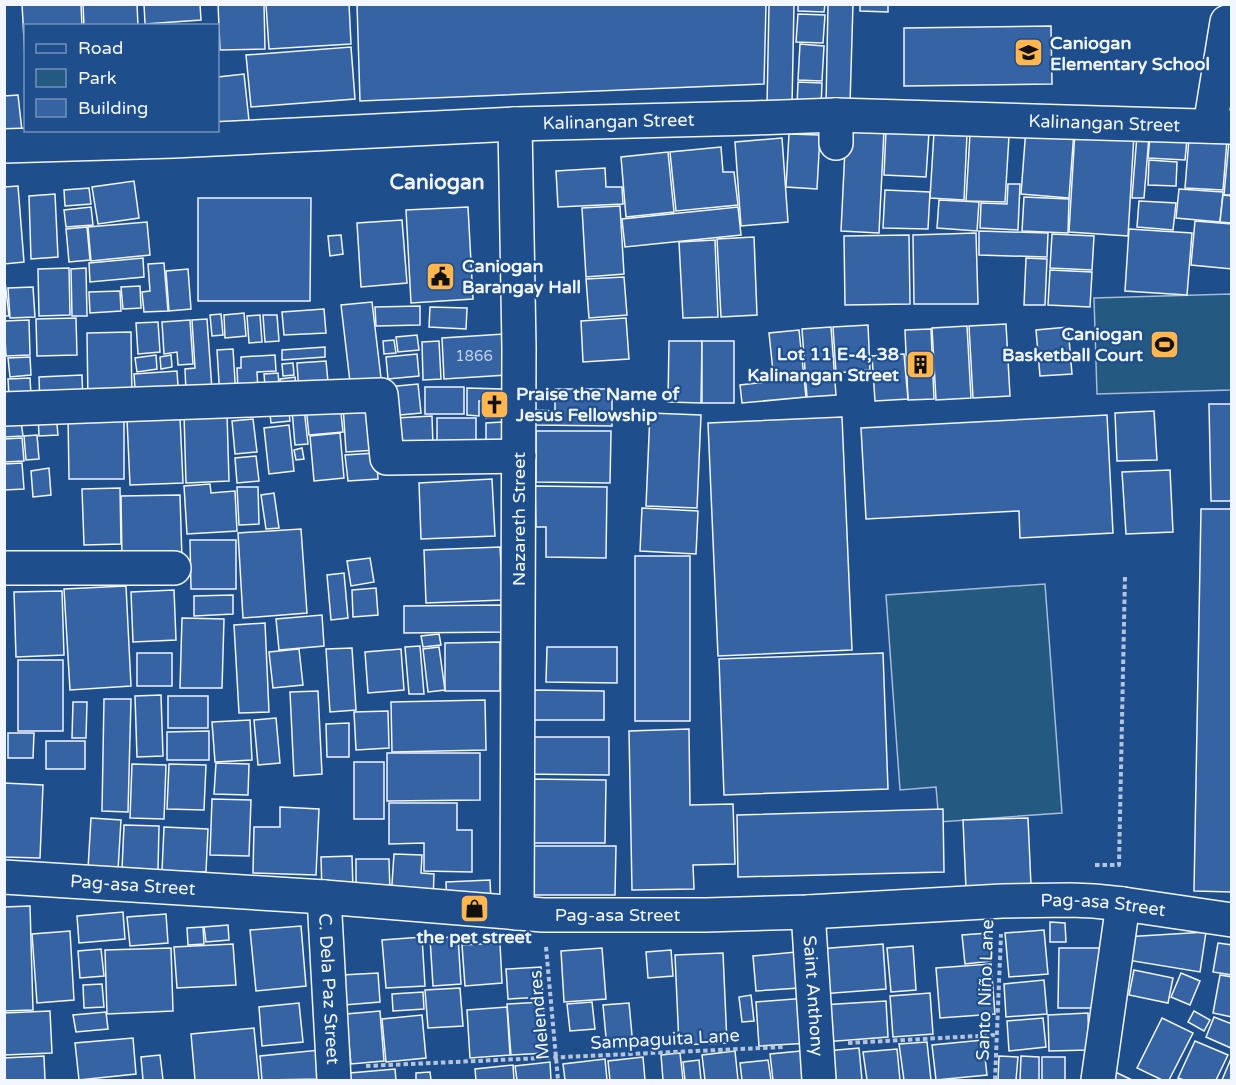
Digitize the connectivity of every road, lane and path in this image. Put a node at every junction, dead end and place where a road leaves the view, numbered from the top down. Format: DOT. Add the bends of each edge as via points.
graph roads {
  1 [pos="1227,22"];
  2 [pos="515,124"];
  3 [pos="1221,126"];
  4 [pos="4,146"];
  5 [pos="4,409"];
  6 [pos="519,456"];
  7 [pos="4,568"];
  8 [pos="174,568"];
  9 [pos="1125,575"];
  10 [pos="1119,865"];
  11 [pos="4,877"];
  12 [pos="324,897"];
  13 [pos="1002,901"];
  14 [pos="1123,904"];
  15 [pos="808,912"];
  16 [pos="517,913"];
  17 [pos="1232,920"];
  18 [pos="546,948"];
  19 [pos="997,1035"];
  20 [pos="816,1045"];
  21 [pos="556,1057"];
  22 [pos="334,1074"];
  23 [pos="558,1080"];
  24 [pos="819,1080"];
  25 [pos="995,1080"];
  26 [pos="1098,1080"];
  1 -- 3 [label="street"];
  2 -- 3 [label="street, Kalinangan Street" via="753,118 836,129"];
  2 -- 4 [label="street, Kalinangan Street"];
  2 -- 6 [label="street, Nazareth Street"];
  5 -- 6 [label="street" via="381,395 387,458"];
  6 -- 16 [label="street, Nazareth Street"];
  7 -- 8 [label="street"];
  9 -- 10 [label="path"];
  11 -- 12 [label="street, Pag-asa Street"];
  12 -- 16 [label="street, Pag-asa Street"];
  12 -- 22 [label="street, C. Dela Paz Street"];
  13 -- 14 [label="street, Pag-asa Street"];
  13 -- 15 [label="street, Pag-asa Street"];
  13 -- 19 [label="path, Santo Niño Lane"];
  14 -- 17 [label="street, Pag-asa Street"];
  14 -- 26 [label="street"];
  15 -- 16 [label="street, Pag-asa Street"];
  15 -- 20 [label="street, Saint Anthony"];
  18 -- 21 [label="path, Melendres"];
  19 -- 20 [label="path, Sampaguita Lane"];
  19 -- 25 [label="path, Santo Niño Lane"];
  20 -- 21 [label="path, Sampaguita Lane"];
  20 -- 24 [label="street, Saint Anthony"];
  21 -- 22 [label="path, Sampaguita Lane"];
  21 -- 23 [label="path, Melendres"];
}
